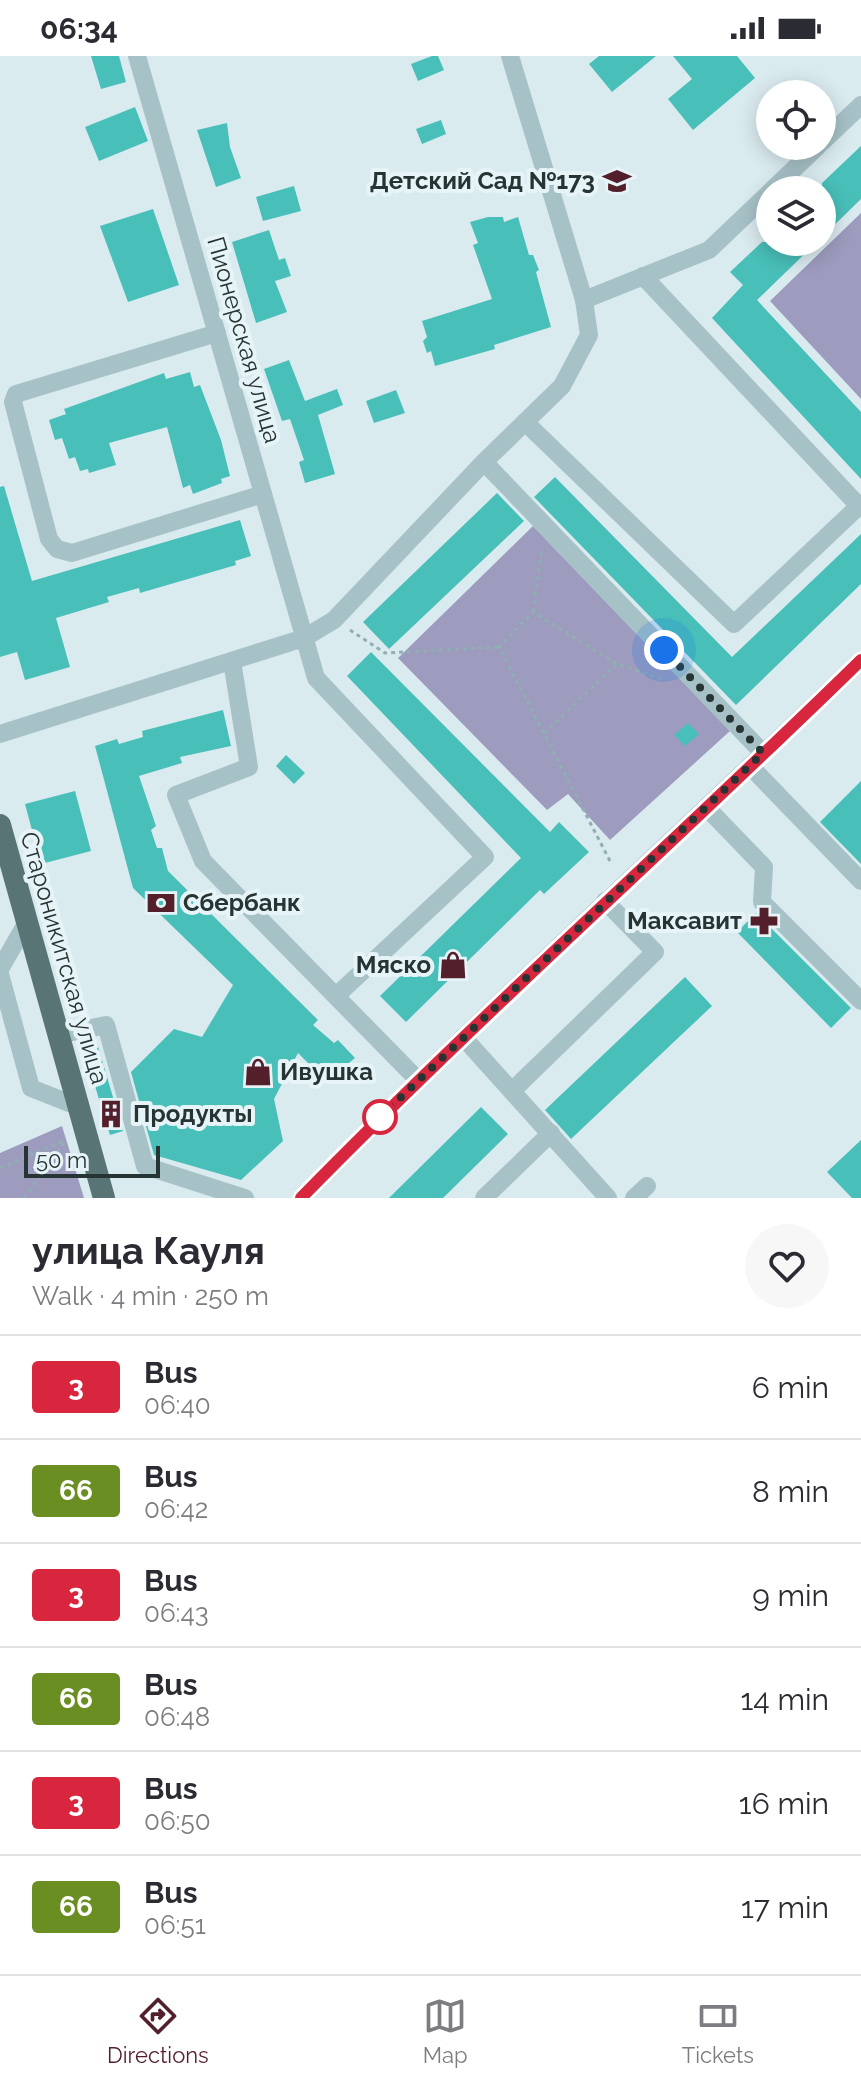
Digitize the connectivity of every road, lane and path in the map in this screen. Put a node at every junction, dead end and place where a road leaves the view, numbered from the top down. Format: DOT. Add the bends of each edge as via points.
graph roads {
  1 [pos="137,56"];
  2 [pos="510,56"];
  3 [pos="858,114"];
  4 [pos="836,131"];
  5 [pos="803,160"];
  6 [pos="787,176"];
  7 [pos="756,205"];
  8 [pos="643,276"];
  9 [pos="584,300"];
  10 [pos="217,333"];
  11 [pos="6,403"];
  12 [pos="525,422"];
  13 [pos="484,462"];
  14 [pos="263,494"];
  15 [pos="545,526"];
  16 [pos="533,612"];
  17 [pos="334,620"];
  18 [pos="304,638"];
  19 [pos="499,647"];
  20 [pos="232,661"];
  21 [pos="860,663"];
  22 [pos="617,664"];
  23 [pos="704,692"];
  24 [pos="0,734"];
  25 [pos="544,734"];
  26 [pos="756,759"];
  27 [pos="708,809"];
  28 [pos="0,825"];
  29 [pos="610,861"];
  30 [pos="861,881"];
  31 [pos="605,901"];
  32 [pos="27,922"];
  33 [pos="0,971"];
  34 [pos="336,996"];
  35 [pos="861,1001"];
  36 [pos="58,1035"];
  37 [pos="463,1037"];
  38 [pos="418,1080"];
  39 [pos="513,1090"];
  40 [pos="79,1107"];
  41 [pos="551,1133"];
  42 [pos="75,1136"];
  43 [pos="66,1140"];
  44 [pos="0,1168"];
  45 [pos="24,1198"];
  46 [pos="104,1198"];
  47 [pos="245,1198"];
  48 [pos="301,1198"];
  49 [pos="484,1198"];
  50 [pos="608,1198"];
  1 -- 10 [label="street, Пионерская улица"];
  2 -- 9 [label="street"];
  3 -- 4 [label="street"];
  5 -- 6 [label="street"];
  7 -- 8 [label="street" via="709,250"];
  8 -- 9 [label="street"];
  8 -- 12 [label="street" via="859,506 734,624"];
  9 -- 12 [label="street" via="589,335 562,386"];
  10 -- 11 [label="street" via="16,394"];
  10 -- 14 [label="street, Пионерская улица"];
  11 -- 14 [label="street" via="49,539 57,549 72,553"];
  12 -- 13 [label="street"];
  13 -- 15 [label="street"];
  13 -- 17 [label="street"];
  14 -- 18 [label="street, Пионерская улица"];
  15 -- 16 [label="path"];
  15 -- 23 [label="street"];
  16 -- 19 [label="path"];
  16 -- 22 [label="path"];
  17 -- 18 [label="street"];
  17 -- 19 [label="path" via="385,653"];
  18 -- 20 [label="street"];
  18 -- 34 [label="street, Пионерская улица" via="316,678 485,857"];
  19 -- 25 [label="path"];
  20 -- 24 [label="street"];
  20 -- 34 [label="street" via="249,767 176,795 203,861"];
  21 -- 26 [label="street"];
  22 -- 23 [label="path"];
  22 -- 25 [label="path"];
  23 -- 26 [label="street"];
  25 -- 29 [label="path"];
  26 -- 27 [label="street"];
  26 -- 30 [label="street"];
  27 -- 31 [label="street"];
  27 -- 35 [label="street" via="764,867 762,902"];
  28 -- 32 [label="main road, Староникитская улица"];
  31 -- 37 [label="street"];
  31 -- 39 [label="street" via="655,952"];
  32 -- 33 [label="street"];
  32 -- 36 [label="main road, Староникитская улица"];
  33 -- 40 [label="street" via="31,1088"];
  34 -- 38 [label="street"];
  36 -- 40 [label="main road, Староникитская улица"];
  36 -- 47 [label="street" via="106,1025 145,1166"];
  37 -- 38 [label="street"];
  37 -- 39 [label="street"];
  38 -- 48 [label="street"];
  39 -- 41 [label="street"];
  40 -- 46 [label="main road, Староникитская улица"];
  41 -- 49 [label="street"];
  41 -- 50 [label="street"];
  42 -- 43 [label="path"];
  43 -- 44 [label="path"];
  43 -- 45 [label="path"];
}
